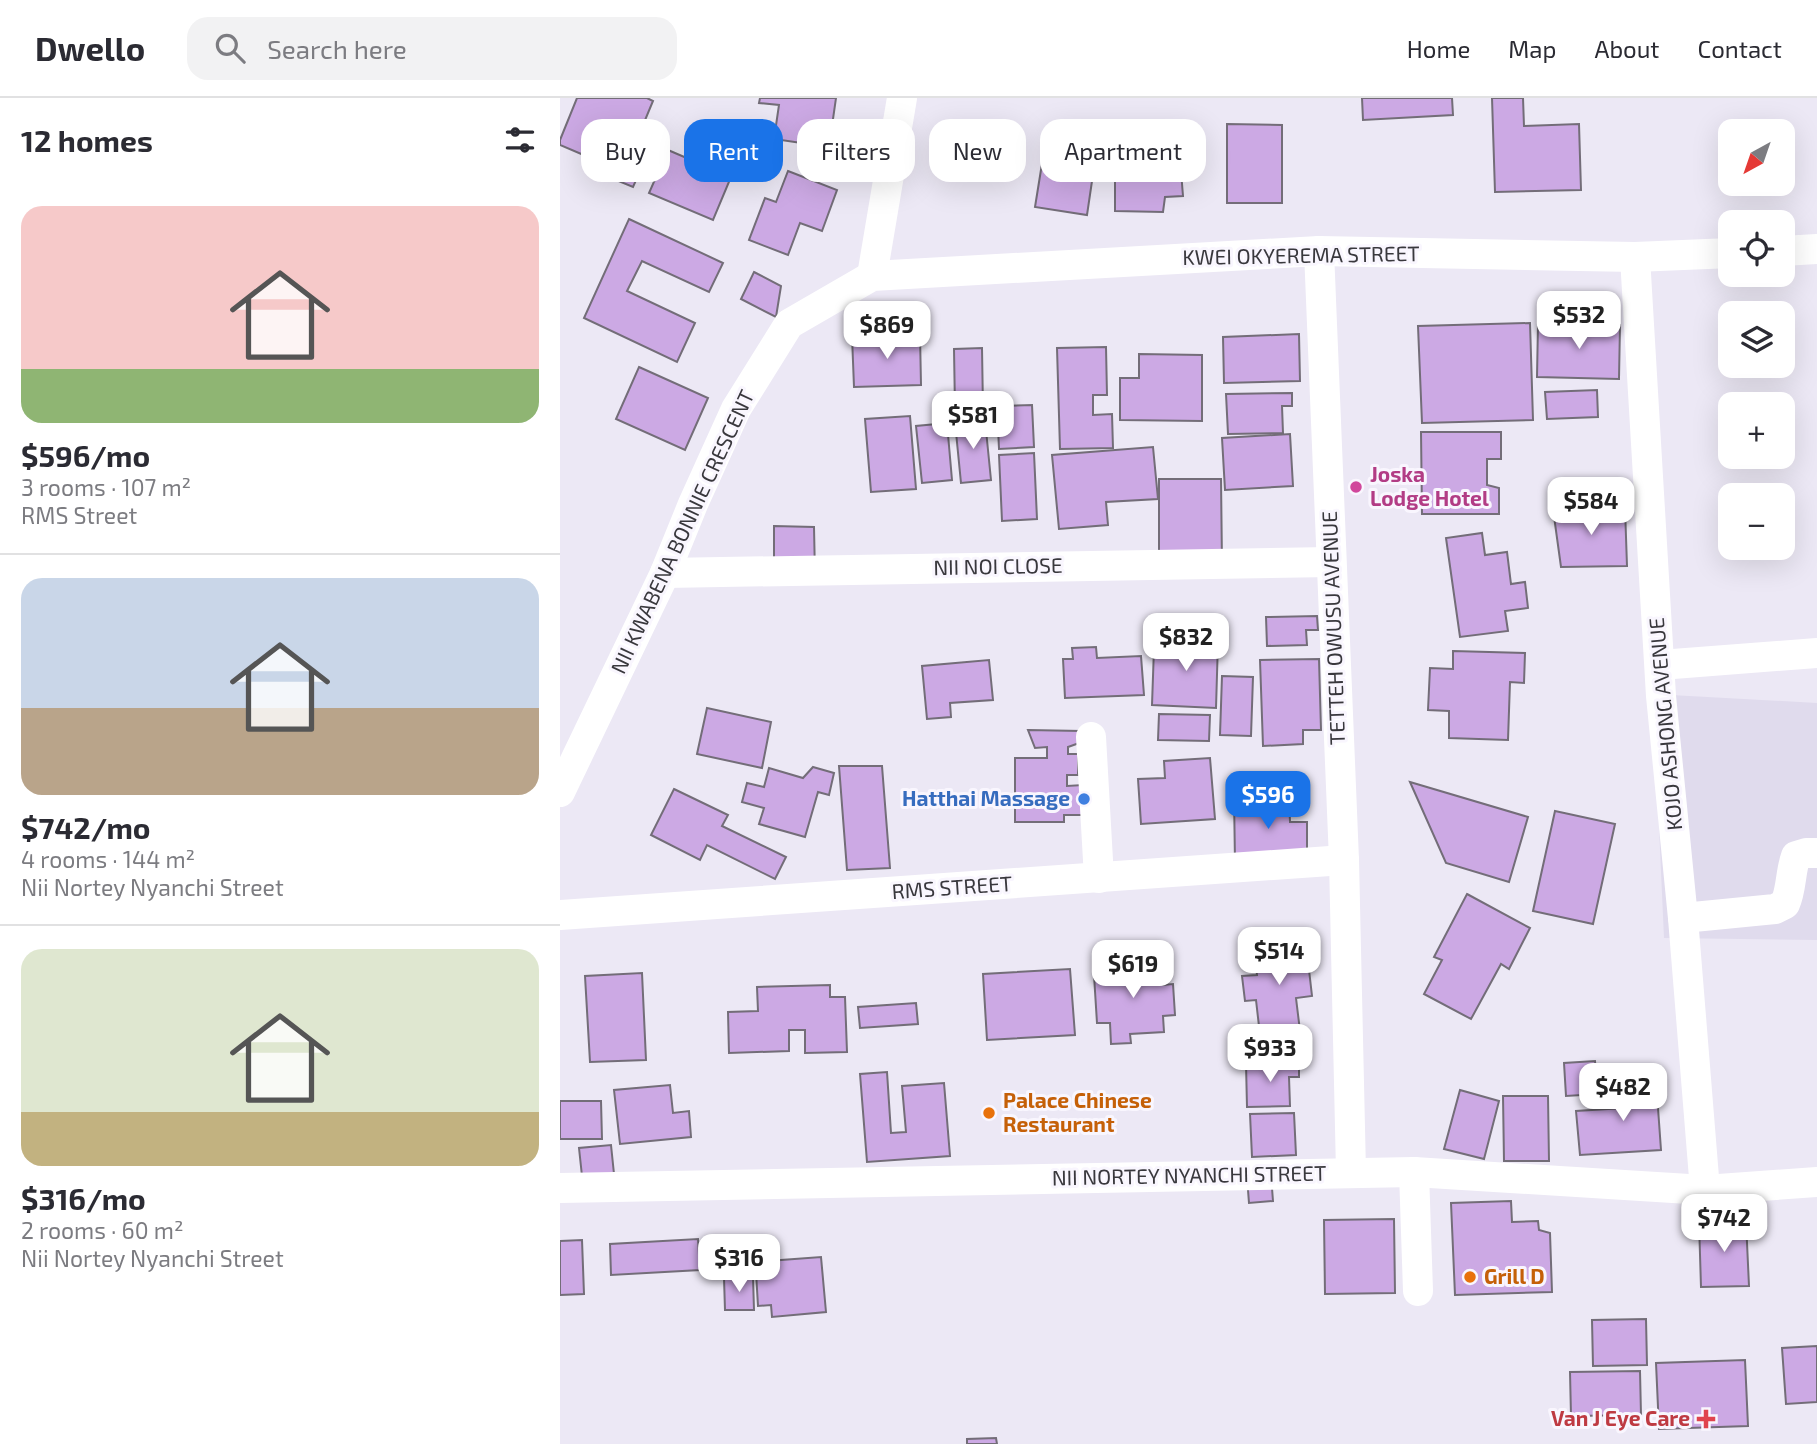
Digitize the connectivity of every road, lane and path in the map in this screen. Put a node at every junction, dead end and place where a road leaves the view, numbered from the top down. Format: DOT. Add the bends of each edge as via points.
graph roads {
  1 [pos="902,98"];
  2 [pos="1817,249"];
  3 [pos="1795,250"];
  4 [pos="1319,251"];
  5 [pos="1718,254"];
  6 [pos="1635,257"];
  7 [pos="872,276"];
  8 [pos="1331,562"];
  9 [pos="665,573"];
  10 [pos="1817,653"];
  11 [pos="1660,664"];
  12 [pos="1091,737"];
  13 [pos="560,792"];
  14 [pos="1817,853"];
  15 [pos="1343,860"];
  16 [pos="1099,878"];
  17 [pos="560,915"];
  18 [pos="1684,918"];
  19 [pos="1351,1172"];
  20 [pos="1414,1172"];
  21 [pos="1817,1182"];
  22 [pos="560,1188"];
  23 [pos="1705,1190"];
  24 [pos="1418,1291"];
  1 -- 7 [label="street"];
  2 -- 3 [label="street"];
  4 -- 6 [label="street, KWEI OKYEREMA STREET"];
  4 -- 7 [label="street, KWEI OKYEREMA STREET"];
  4 -- 8 [label="street, TETTEH OWUSU AVENUE"];
  5 -- 6 [label="street, KWEI OKYEREMA STREET"];
  6 -- 11 [label="street, KOJO ASHONG AVENUE"];
  7 -- 9 [label="street, NII KWABENA BONNIE CRESCENT" via="789,324 736,409"];
  8 -- 9 [label="street, NII NOI CLOSE"];
  8 -- 15 [label="street, TETTEH OWUSU AVENUE"];
  9 -- 13 [label="street, NII KWABENA BONNIE CRESCENT"];
  10 -- 11 [label="street"];
  11 -- 18 [label="street, KOJO ASHONG AVENUE"];
  12 -- 16 [label="street"];
  14 -- 18 [label="street" via="1796,856 1790,893 1785,904 1775,909"];
  15 -- 16 [label="street, RMS STREET"];
  15 -- 19 [label="street, TETTEH OWUSU AVENUE"];
  16 -- 17 [label="street, RMS STREET"];
  18 -- 23 [label="street, KOJO ASHONG AVENUE"];
  19 -- 20 [label="street, NII NORTEY NYANCHI STREET"];
  19 -- 22 [label="street, NII NORTEY NYANCHI STREET"];
  20 -- 23 [label="street, NII NORTEY NYANCHI STREET"];
  20 -- 24 [label="street"];
  21 -- 23 [label="street, NII NORTEY NYANCHI STREET"];
}
